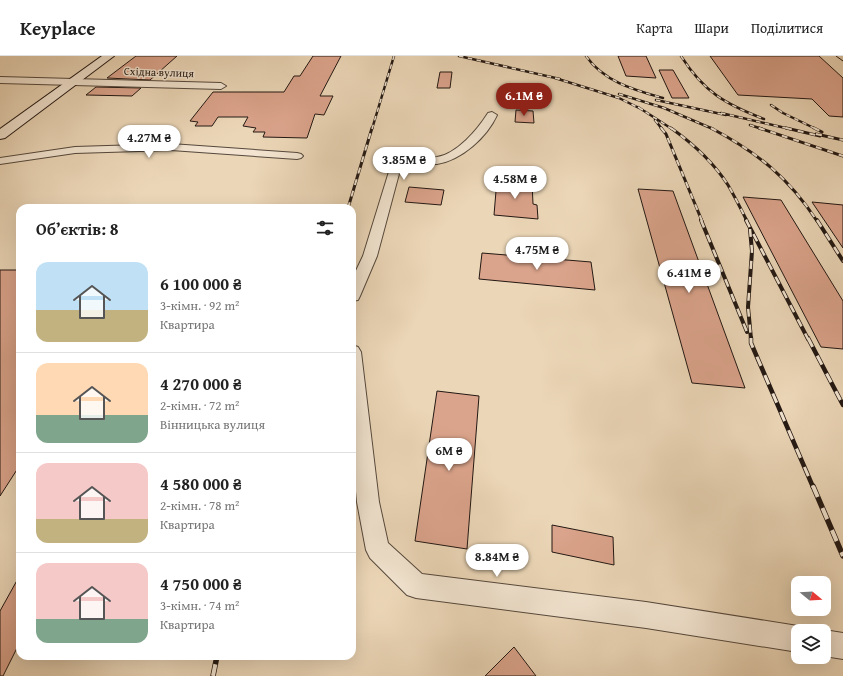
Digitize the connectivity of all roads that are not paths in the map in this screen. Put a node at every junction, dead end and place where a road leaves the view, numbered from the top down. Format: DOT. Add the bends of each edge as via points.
graph roads {
  1 [pos="109,56"];
  2 [pos="0,80"];
  3 [pos="75,82"];
  4 [pos="221,86"];
  5 [pos="492,115"];
  6 [pos="0,135"];
  7 [pos="297,156"];
  8 [pos="0,161"];
  9 [pos="356,287"];
  10 [pos="356,390"];
  11 [pos="791,638"];
  12 [pos="831,644"];
  13 [pos="843,646"];
  1 -- 3 [label="street"];
  2 -- 3 [label="street, Східна вулиця"];
  3 -- 4 [label="street, Східна вулиця"];
  3 -- 6 [label="street"];
  5 -- 9 [label="street" via="477,136 444,159 409,162 395,168 370,256"];
  7 -- 8 [label="street" via="163,147 75,150"];
  10 -- 11 [label="street" via="368,502 378,550 416,586 646,615"];
  12 -- 13 [label="street"];
}
